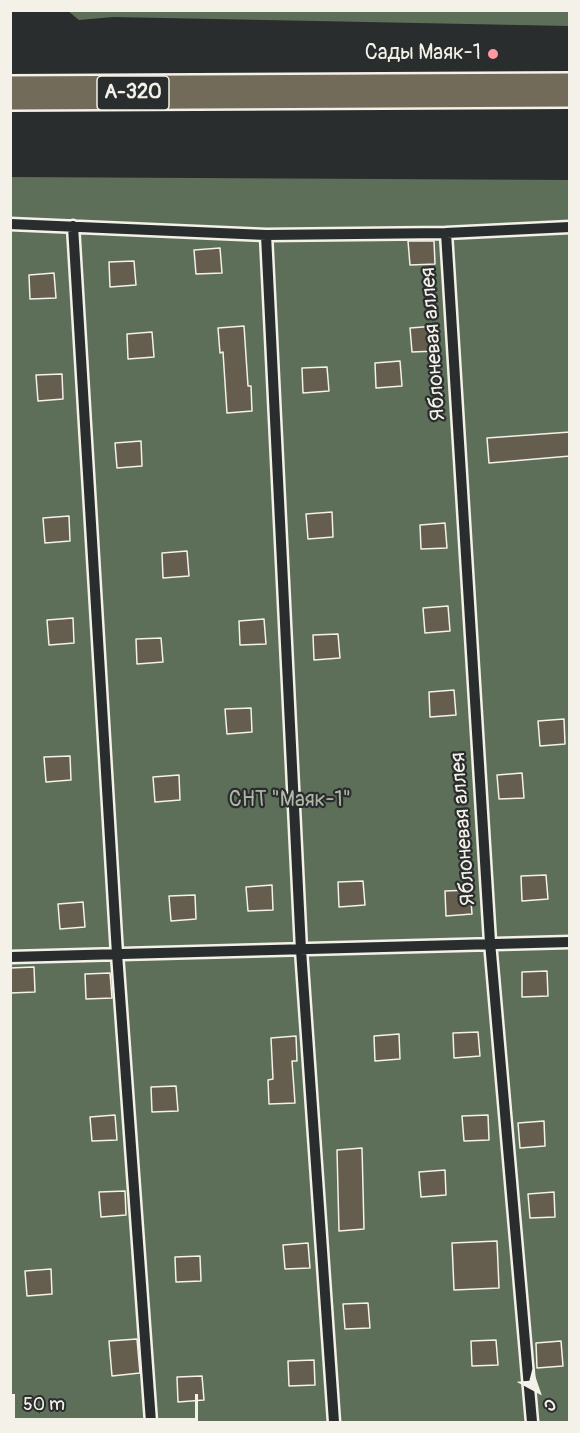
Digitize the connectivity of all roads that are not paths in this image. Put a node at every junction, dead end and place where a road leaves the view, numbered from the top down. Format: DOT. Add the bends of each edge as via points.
graph roads {
  1 [pos="570,90"];
  2 [pos="10,93"];
  3 [pos="10,224"];
  4 [pos="73,226"];
  5 [pos="570,227"];
  6 [pos="446,233"];
  7 [pos="266,235"];
  8 [pos="490,942"];
  9 [pos="570,942"];
  10 [pos="301,950"];
  11 [pos="117,954"];
  12 [pos="10,957"];
  13 [pos="151,1422"];
  14 [pos="334,1422"];
  15 [pos="532,1422"];
  1 -- 2 [label="highway, А-320"];
  3 -- 4 [label="lane"];
  4 -- 7 [label="lane"];
  4 -- 11 [label="lane"];
  5 -- 6 [label="lane"];
  6 -- 7 [label="lane"];
  6 -- 8 [label="lane, Яблоневая аллея"];
  7 -- 10 [label="lane"];
  8 -- 9 [label="lane"];
  8 -- 10 [label="lane"];
  8 -- 15 [label="lane, Яблоневая аллея"];
  10 -- 11 [label="lane"];
  10 -- 14 [label="lane"];
  11 -- 12 [label="lane"];
  11 -- 13 [label="lane"];
}
